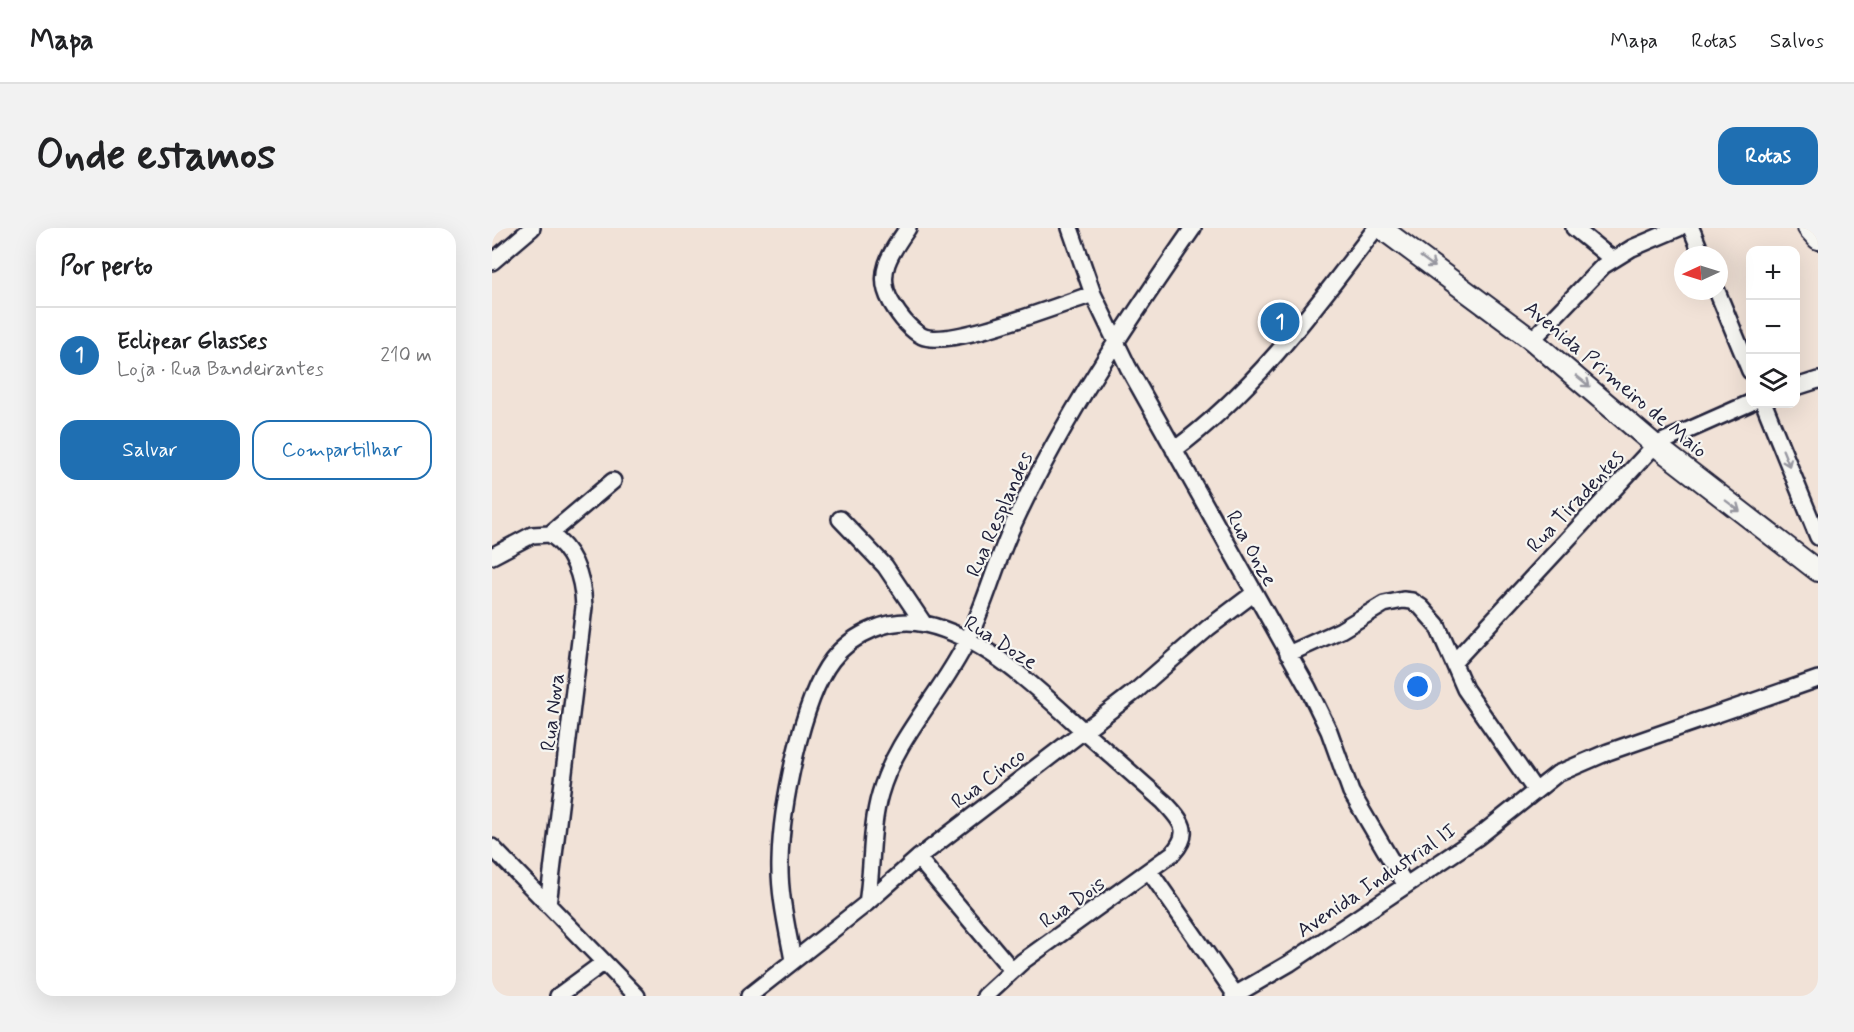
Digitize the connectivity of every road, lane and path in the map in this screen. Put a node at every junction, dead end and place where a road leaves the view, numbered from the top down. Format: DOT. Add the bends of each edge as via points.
graph roads {
  1 [pos="532,228"];
  2 [pos="908,228"];
  3 [pos="1070,228"];
  4 [pos="1193,228"];
  5 [pos="1376,228"];
  6 [pos="1381,228"];
  7 [pos="1574,228"];
  8 [pos="1678,228"];
  9 [pos="1691,228"];
  10 [pos="1808,228"];
  11 [pos="1818,239"];
  12 [pos="1698,246"];
  13 [pos="1612,259"];
  14 [pos="492,262"];
  15 [pos="1093,294"];
  16 [pos="1721,300"];
  17 [pos="1115,340"];
  18 [pos="1532,340"];
  19 [pos="1746,361"];
  20 [pos="1818,380"];
  21 [pos="1800,386"];
  22 [pos="1746,406"];
  23 [pos="1766,408"];
  24 [pos="1655,445"];
  25 [pos="1174,450"];
  26 [pos="613,482"];
  27 [pos="840,519"];
  28 [pos="550,534"];
  29 [pos="1818,537"];
  30 [pos="492,556"];
  31 [pos="1818,571"];
  32 [pos="1253,594"];
  33 [pos="924,624"];
  34 [pos="968,641"];
  35 [pos="1288,654"];
  36 [pos="1454,662"];
  37 [pos="1818,680"];
  38 [pos="1083,731"];
  39 [pos="1535,790"];
  40 [pos="1182,842"];
  41 [pos="492,847"];
  42 [pos="918,858"];
  43 [pos="1150,872"];
  44 [pos="1405,884"];
  45 [pos="867,903"];
  46 [pos="548,906"];
  47 [pos="793,960"];
  48 [pos="603,963"];
  49 [pos="1012,970"];
  50 [pos="1234,995"];
  51 [pos="558,996"];
  52 [pos="637,996"];
  53 [pos="748,996"];
  54 [pos="985,996"];
  1 -- 14 [label="street"];
  2 -- 15 [label="street" via="886,263 883,277 900,316 923,337 946,338 1018,320"];
  3 -- 15 [label="street, Rua Onze"];
  4 -- 17 [label="street, Rua Resplandes"];
  5 -- 25 [label="street" via="1268,363 1203,428"];
  6 -- 18 [label="main road, Avenida Primeiro de Maio, one-way"];
  7 -- 13 [label="street"];
  8 -- 13 [label="street"];
  9 -- 12 [label="street"];
  10 -- 11 [label="main road"];
  13 -- 18 [label="street"];
  15 -- 17 [label="street, Rua Onze"];
  16 -- 19 [label="street"];
  17 -- 25 [label="street, Rua Onze"];
  17 -- 34 [label="street, Rua Resplandes" via="1071,413 1014,523"];
  18 -- 24 [label="main road, Avenida Primeiro de Maio, one-way"];
  20 -- 21 [label="street"];
  22 -- 24 [label="street, Rua Tiradentes"];
  23 -- 29 [label="street, one-way"];
  24 -- 31 [label="main road, Avenida Primeiro de Maio, one-way"];
  24 -- 36 [label="street, Rua Tiradentes"];
  25 -- 32 [label="street, Rua Onze"];
  26 -- 28 [label="street"];
  27 -- 33 [label="street" via="885,566"];
  28 -- 30 [label="street" via="532,535"];
  28 -- 46 [label="street, Rua Nova" via="577,566 584,607"];
  32 -- 35 [label="street, Rua Onze"];
  32 -- 38 [label="street, Rua Cinco"];
  33 -- 34 [label="street, Rua Doze"];
  33 -- 47 [label="street, Rua Doze" via="900,623 866,632 831,661 816,693 796,754 781,836 782,901"];
  34 -- 38 [label="street, Rua Doze" via="1013,671"];
  34 -- 45 [label="street, Rua Resplandes" via="910,731 880,793"];
  35 -- 36 [label="street" via="1341,630 1384,604 1403,600 1412,601 1429,614 1446,640"];
  35 -- 44 [label="street, Rua Onze" via="1329,731 1351,792"];
  36 -- 39 [label="street" via="1469,696"];
  37 -- 39 [label="street, Avenida Industrial II" via="1575,765"];
  38 -- 40 [label="street, Rua Doze" via="1174,813 1184,831"];
  38 -- 42 [label="street, Rua Cinco"];
  39 -- 44 [label="street, Avenida Industrial II" via="1478,837"];
  40 -- 43 [label="street, Rua Dois"];
  41 -- 46 [label="street"];
  42 -- 45 [label="street, Rua Cinco"];
  42 -- 49 [label="street"];
  43 -- 49 [label="street, Rua Dois"];
  43 -- 50 [label="street"];
  44 -- 50 [label="street, Avenida Industrial II" via="1290,963"];
  45 -- 47 [label="street, Rua Cinco"];
  46 -- 48 [label="street"];
  47 -- 53 [label="street, Rua Cinco"];
  48 -- 51 [label="street"];
  48 -- 52 [label="street"];
  49 -- 54 [label="street, Rua Dois"];
}
